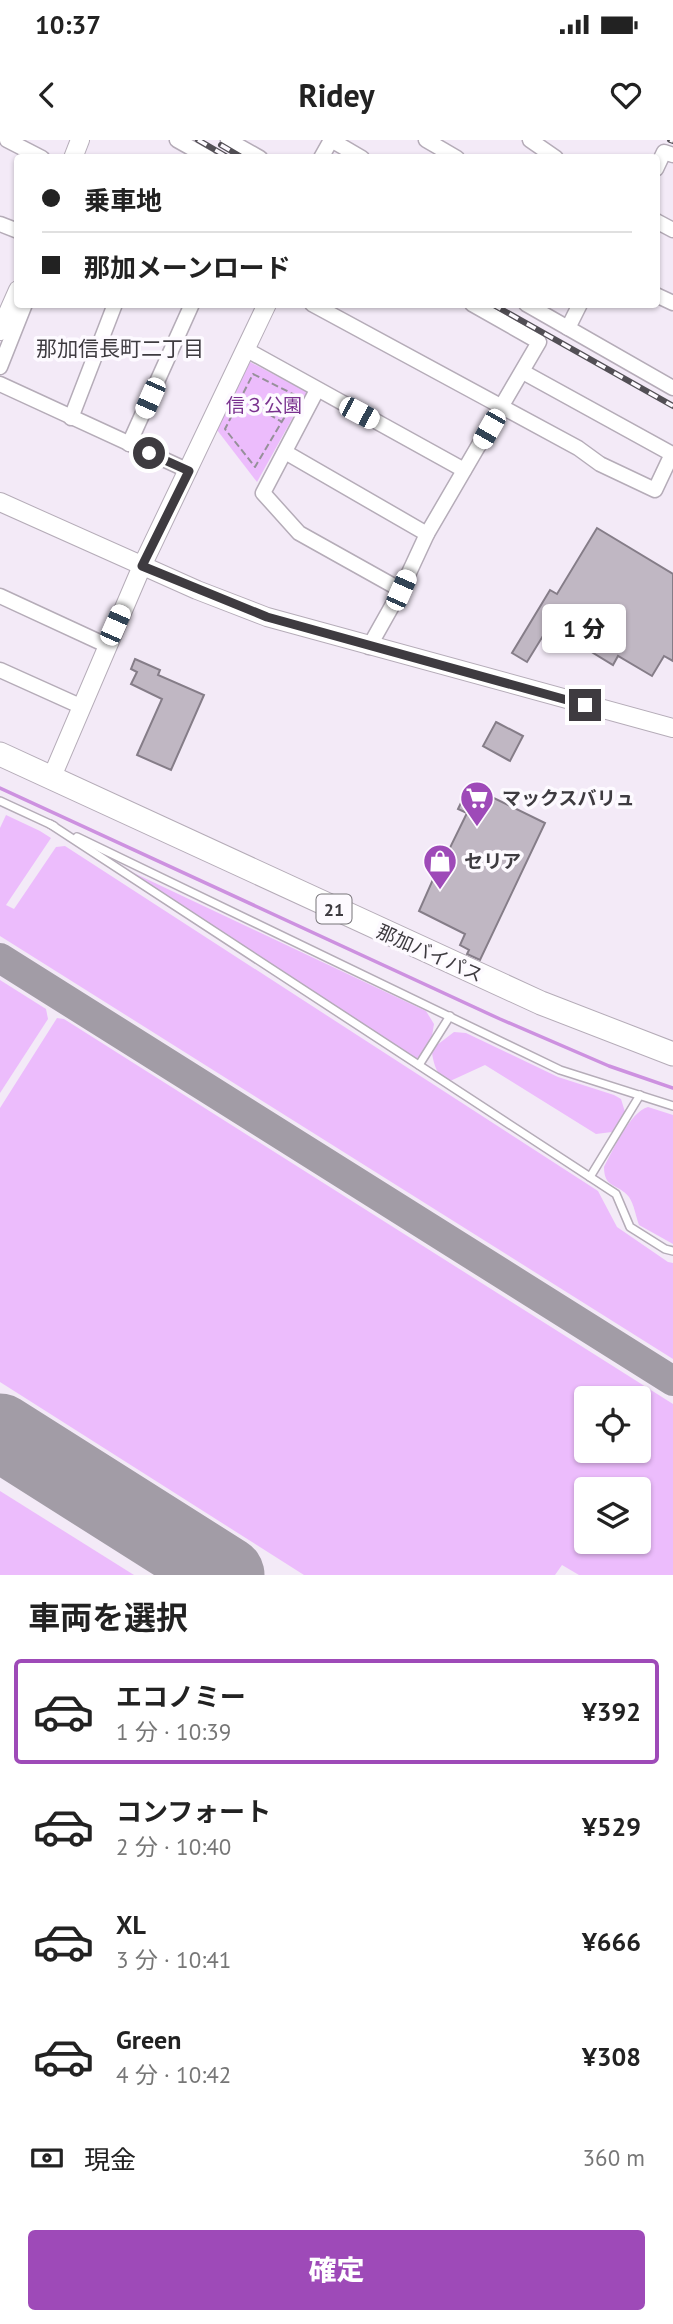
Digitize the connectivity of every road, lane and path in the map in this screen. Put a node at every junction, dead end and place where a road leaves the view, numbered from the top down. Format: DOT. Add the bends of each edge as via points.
graph roads {
  1 [pos="7,140"];
  2 [pos="177,140"];
  3 [pos="228,140"];
  4 [pos="331,140"];
  5 [pos="426,140"];
  6 [pos="530,140"];
  7 [pos="34,154"];
  8 [pos="202,154"];
  9 [pos="253,154"];
  10 [pos="355,154"];
  11 [pos="450,154"];
  12 [pos="550,154"];
  13 [pos="673,155"];
  14 [pos="660,160"];
  15 [pos="14,299"];
  16 [pos="23,308"];
  17 [pos="113,308"];
  18 [pos="190,308"];
  19 [pos="265,308"];
  20 [pos="319,308"];
  21 [pos="479,308"];
  22 [pos="533,308"];
  23 [pos="578,308"];
  24 [pos="568,328"];
  25 [pos="0,331"];
  26 [pos="247,350"];
  27 [pos="0,368"];
  28 [pos="523,372"];
  29 [pos="0,384"];
  30 [pos="673,388"];
  31 [pos="317,390"];
  32 [pos="241,398"];
  33 [pos="501,408"];
  34 [pos="71,418"];
  35 [pos="282,422"];
  36 [pos="129,444"];
  37 [pos="285,452"];
  38 [pos="464,470"];
  39 [pos="189,471"];
  40 [pos="0,502"];
  41 [pos="427,534"];
  42 [pos="142,566"];
  43 [pos="401,590"];
  44 [pos="0,596"];
  45 [pos="106,645"];
  46 [pos="369,647"];
  47 [pos="0,670"];
  48 [pos="80,706"];
  49 [pos="673,728"];
  50 [pos="0,754"];
  51 [pos="0,771"];
  52 [pos="51,779"];
  53 [pos="0,801"];
  54 [pos="50,824"];
  55 [pos="450,1016"];
  56 [pos="673,1054"];
  57 [pos="419,1065"];
  58 [pos="673,1069"];
  59 [pos="640,1096"];
  60 [pos="673,1107"];
  61 [pos="590,1177"];
  62 [pos="673,1251"];
  1 -- 7 [label="street"];
  2 -- 8 [label="street"];
  3 -- 9 [label="street"];
  4 -- 10 [label="street"];
  5 -- 11 [label="street"];
  6 -- 12 [label="street"];
  13 -- 14 [label="street" via="664,152"];
  15 -- 25 [label="street"];
  16 -- 27 [label="street"];
  17 -- 34 [label="street"];
  18 -- 36 [label="street"];
  19 -- 26 [label="street"];
  20 -- 33 [label="street"];
  21 -- 28 [label="street" via="539,342"];
  22 -- 24 [label="street"];
  23 -- 24 [label="street"];
  24 -- 30 [label="street"];
  26 -- 31 [label="street"];
  26 -- 39 [label="street"];
  28 -- 33 [label="street"];
  28 -- 33 [label="street" via="672,454 655,490"];
  29 -- 34 [label="street"];
  31 -- 37 [label="street"];
  31 -- 38 [label="street"];
  32 -- 35 [label="path"];
  32 -- 35 [label="path" via="253,374 297,396"];
  32 -- 35 [label="path" via="225,429 255,467"];
  33 -- 38 [label="street"];
  34 -- 36 [label="street"];
  36 -- 39 [label="street"];
  37 -- 41 [label="street"];
  37 -- 43 [label="street" via="263,492 299,533"];
  38 -- 41 [label="street"];
  39 -- 42 [label="street"];
  40 -- 42 [label="street"];
  41 -- 43 [label="street"];
  42 -- 45 [label="street"];
  42 -- 46 [label="street" via="267,617"];
  43 -- 46 [label="street"];
  44 -- 45 [label="street"];
  45 -- 48 [label="street"];
  46 -- 49 [label="street"];
  47 -- 48 [label="street"];
  48 -- 52 [label="street"];
  50 -- 52 [label="highway, 那加バイパス / 21"];
  51 -- 58 [label="highway, 那加バイパス / 21" via="516,1007"];
  52 -- 56 [label="highway, 那加バイパス / 21" via="541,1003"];
  53 -- 54 [label="lane"];
  54 -- 55 [label="lane"];
  54 -- 57 [label="lane"];
  55 -- 57 [label="lane"];
  55 -- 59 [label="lane" via="560,1070"];
  57 -- 61 [label="lane"];
  59 -- 60 [label="lane"];
  59 -- 61 [label="lane"];
  61 -- 62 [label="lane" via="616,1194 629,1227"];
}
